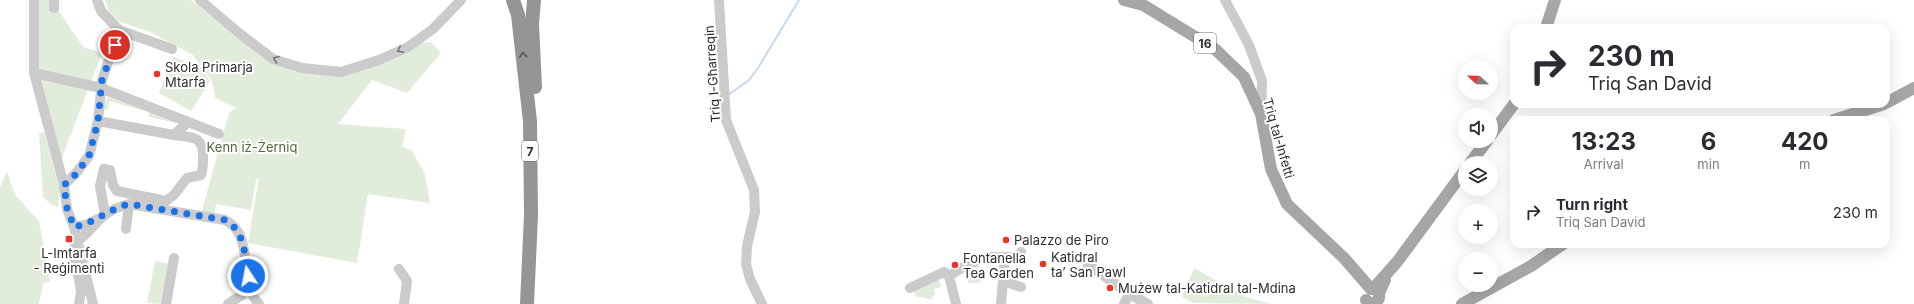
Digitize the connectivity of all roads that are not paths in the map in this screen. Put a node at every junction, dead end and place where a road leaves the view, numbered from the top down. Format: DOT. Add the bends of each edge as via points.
graph roads {
  1 [pos="34,0"];
  2 [pos="97,0"];
  3 [pos="200,0"];
  4 [pos="461,0"];
  5 [pos="513,0"];
  6 [pos="534,0"];
  7 [pos="719,0"];
  8 [pos="1124,0"];
  9 [pos="1225,0"];
  10 [pos="1555,0"];
  11 [pos="1547,24"];
  12 [pos="119,30"];
  13 [pos="172,49"];
  14 [pos="34,73"];
  15 [pos="101,88"];
  16 [pos="1914,88"];
  17 [pos="1890,100"];
  18 [pos="1511,108"];
  19 [pos="1870,108"];
  20 [pos="1261,114"];
  21 [pos="1846,116"];
  22 [pos="98,121"];
  23 [pos="187,123"];
  24 [pos="1498,126"];
  25 [pos="219,134"];
  26 [pos="174,135"];
  27 [pos="1482,148"];
  28 [pos="1475,156"];
  29 [pos="1458,179"];
  30 [pos="64,185"];
  31 [pos="129,204"];
  32 [pos="102,216"];
  33 [pos="126,229"];
  34 [pos="75,234"];
  35 [pos="1557,248"];
  36 [pos="1021,252"];
  37 [pos="1005,257"];
  38 [pos="174,258"];
  39 [pos="1088,266"];
  40 [pos="399,269"];
  41 [pos="949,276"];
  42 [pos="1003,281"];
  43 [pos="1021,287"];
  44 [pos="910,288"];
  45 [pos="251,289"];
  46 [pos="1129,294"];
  47 [pos="1375,299"];
  48 [pos="79,304"];
  49 [pos="93,304"];
  50 [pos="166,304"];
  51 [pos="228,304"];
  52 [pos="259,304"];
  53 [pos="404,304"];
  54 [pos="527,304"];
  55 [pos="533,304"];
  56 [pos="762,304"];
  57 [pos="956,304"];
  58 [pos="1001,304"];
  59 [pos="1124,304"];
  60 [pos="1148,304"];
  61 [pos="1462,304"];
  1 -- 14 [label="street"];
  2 -- 12 [label="street" via="101,11"];
  4 -- 3 [label="street, one-way" via="433,29 408,47 351,70 330,72 302,68 273,59"];
  54 -- 5 [label="highway, 7, one-way" via="531,215 530,121 518,15"];
  6 -- 55 [label="highway, 7" via="532,24 538,212"];
  7 -- 56 [label="street, Triq l-Għarreqin" via="726,120 754,190 755,212 747,246 746,264"];
  8 -- 20 [label="main road, Triq tal-Infetti / 16" via="1143,5 1215,49 1244,77"];
  9 -- 20 [label="street" via="1249,45 1262,82"];
  10 -- 11 [label="main road"];
  12 -- 13 [label="street"];
  12 -- 15 [label="street"];
  14 -- 15 [label="street"];
  14 -- 30 [label="street"];
  15 -- 22 [label="street"];
  15 -- 23 [label="street"];
  16 -- 17 [label="main road"];
  18 -- 24 [label="main road"];
  19 -- 21 [label="main road"];
  20 -- 47 [label="main road, Triq tal-Infetti / 16" via="1271,169 1287,204 1344,258"];
  22 -- 26 [label="street"];
  22 -- 30 [label="street" via="88,158"];
  23 -- 25 [label="street"];
  23 -- 26 [label="street"];
  26 -- 32 [label="street" via="194,139 202,144 204,148 201,174 186,178 174,195 166,201 118,192 113,185 110,170 105,168 100,186"];
  27 -- 28 [label="main road"];
  29 -- 47 [label="main road" via="1390,270"];
  30 -- 34 [label="street" via="67,208"];
  31 -- 32 [label="street" via="116,207"];
  31 -- 33 [label="street"];
  31 -- 45 [label="street" via="225,220 233,224 240,234"];
  32 -- 34 [label="street"];
  32 -- 34 [label="street" via="89,232"];
  34 -- 48 [label="street" via="71,240 82,291"];
  34 -- 49 [label="street"];
  35 -- 61 [label="main road" via="1531,266"];
  36 -- 37 [label="street" via="1021,257"];
  37 -- 41 [label="street" via="993,257 968,264"];
  37 -- 42 [label="street"];
  38 -- 50 [label="street"];
  39 -- 46 [label="street"];
  40 -- 53 [label="street" via="407,281"];
  41 -- 44 [label="street" via="944,272"];
  41 -- 57 [label="street"];
  42 -- 43 [label="street"];
  42 -- 58 [label="street"];
  45 -- 51 [label="street"];
  45 -- 52 [label="street" via="254,299"];
  46 -- 59 [label="street"];
  46 -- 60 [label="street"];
}
